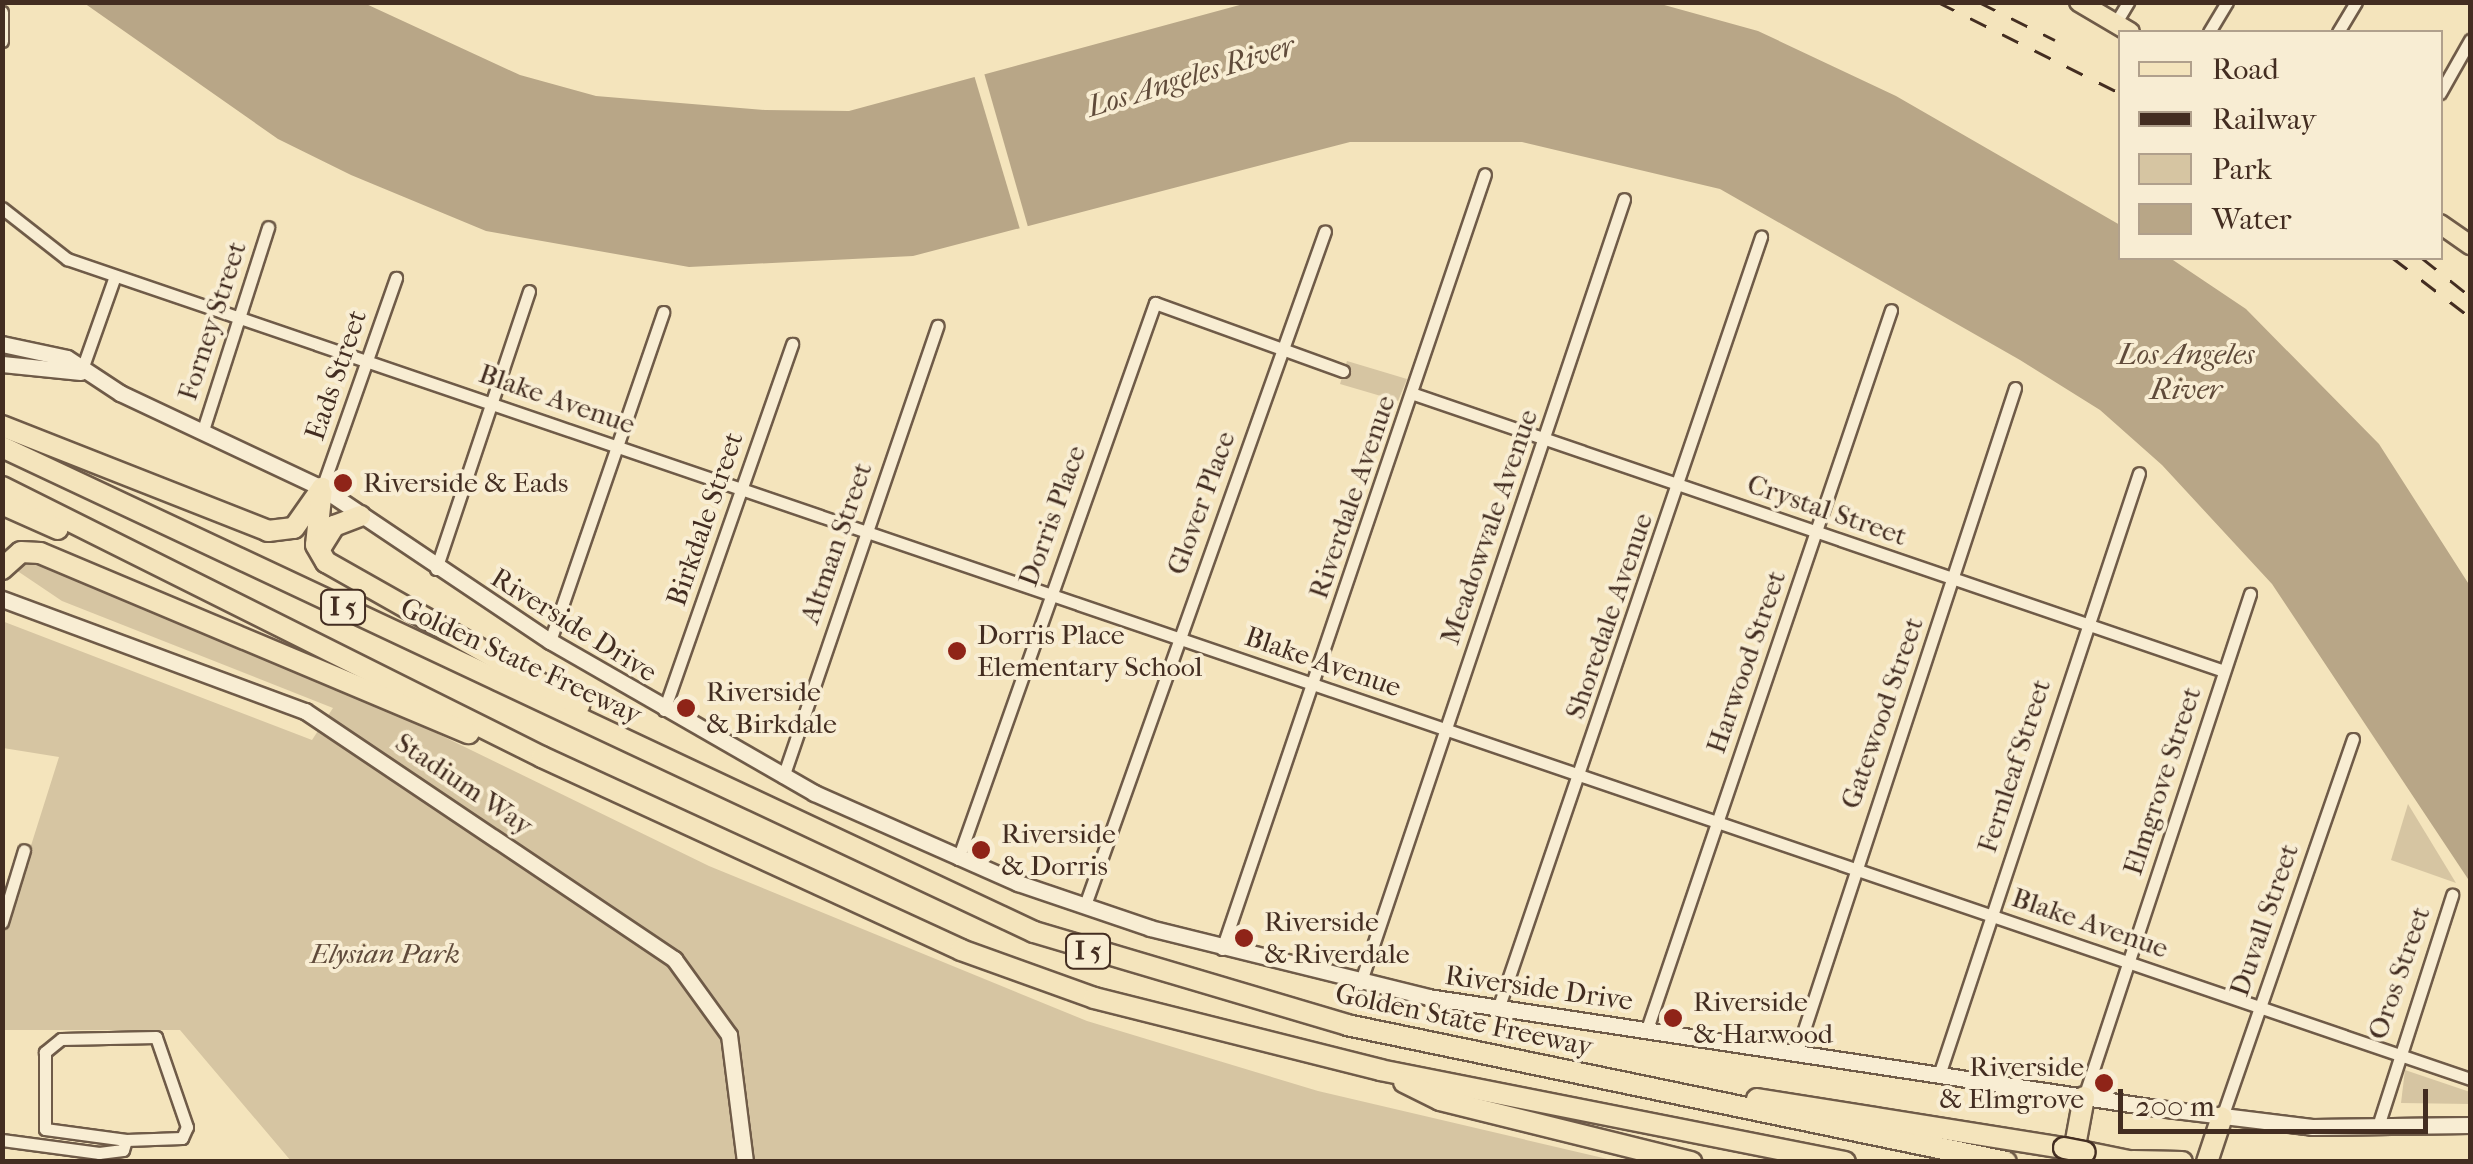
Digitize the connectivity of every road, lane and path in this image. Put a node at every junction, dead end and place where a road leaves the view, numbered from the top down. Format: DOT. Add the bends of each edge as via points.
graph roads {
  1 [pos="2079,2"];
  2 [pos="2128,2"];
  3 [pos="2227,2"];
  4 [pos="2356,2"];
  5 [pos="2,12"];
  6 [pos="2123,28"];
  7 [pos="2211,30"];
  8 [pos="2339,30"];
  9 [pos="2470,40"];
  10 [pos="2,41"];
  11 [pos="2443,88"];
  12 [pos="1485,174"];
  13 [pos="1624,198"];
  14 [pos="2,208"];
  15 [pos="2443,226"];
  16 [pos="268,227"];
  17 [pos="1325,231"];
  18 [pos="1761,237"];
  19 [pos="2470,246"];
  20 [pos="115,276"];
  21 [pos="396,278"];
  22 [pos="530,292"];
  23 [pos="1891,310"];
  24 [pos="663,312"];
  25 [pos="240,318"];
  26 [pos="936,326"];
  27 [pos="2,344"];
  28 [pos="792,344"];
  29 [pos="1283,349"];
  30 [pos="366,360"];
  31 [pos="2,364"];
  32 [pos="1343,371"];
  33 [pos="81,372"];
  34 [pos="2016,388"];
  35 [pos="1414,394"];
  36 [pos="494,404"];
  37 [pos="2,426"];
  38 [pos="204,430"];
  39 [pos="1546,439"];
  40 [pos="2,446"];
  41 [pos="618,447"];
  42 [pos="2139,473"];
  43 [pos="1680,486"];
  44 [pos="2,487"];
  45 [pos="322,488"];
  46 [pos="742,490"];
  47 [pos="2,504"];
  48 [pos="360,516"];
  49 [pos="866,533"];
  50 [pos="1817,533"];
  51 [pos="320,554"];
  52 [pos="436,569"];
  53 [pos="2,570"];
  54 [pos="176,574"];
  55 [pos="1953,582"];
  56 [pos="1052,594"];
  57 [pos="2250,594"];
  58 [pos="2,599"];
  59 [pos="2087,624"];
  60 [pos="1180,638"];
  61 [pos="550,641"];
  62 [pos="2224,671"];
  63 [pos="1314,686"];
  64 [pos="664,710"];
  65 [pos="1445,730"];
  66 [pos="2353,739"];
  67 [pos="542,757"];
  68 [pos="683,768"];
  69 [pos="782,776"];
  70 [pos="1580,776"];
  71 [pos="1717,822"];
  72 [pos="24,850"];
  73 [pos="958,859"];
  74 [pos="1854,870"];
  75 [pos="2452,895"];
  76 [pos="1085,905"];
  77 [pos="1991,916"];
  78 [pos="2,922"];
  79 [pos="1222,948"];
  80 [pos="2130,963"];
  81 [pos="1360,984"];
  82 [pos="1498,1009"];
  83 [pos="2260,1009"];
  84 [pos="1647,1030"];
  85 [pos="1796,1054"];
  86 [pos="2397,1054"];
  87 [pos="1380,1070"];
  88 [pos="1939,1075"];
  89 [pos="2470,1079"];
  90 [pos="2084,1096"];
  91 [pos="1720,1100"];
  92 [pos="2222,1117"];
  93 [pos="2470,1125"];
  94 [pos="2378,1126"];
  95 [pos="2,1140"];
  96 [pos="126,1140"];
  97 [pos="2074,1154"];
  98 [pos="2134,1161"];
  99 [pos="745,1162"];
  100 [pos="1690,1162"];
  101 [pos="1845,1162"];
  102 [pos="2006,1162"];
  103 [pos="2182,1162"];
  104 [pos="2207,1162"];
  1 -- 6 [label="main road"];
  2 -- 6 [label="street"];
  3 -- 7 [label="street"];
  4 -- 8 [label="street"];
  5 -- 10 [label="street"];
  9 -- 11 [label="street"];
  12 -- 35 [label="street, Riverdale Avenue"];
  13 -- 39 [label="street, Meadowvale Avenue"];
  14 -- 20 [label="street, Blake Avenue" via="67,259"];
  15 -- 19 [label="main road"];
  16 -- 25 [label="street, Forney Street"];
  17 -- 29 [label="street, Glover Place"];
  18 -- 43 [label="street, Shoredale Avenue"];
  20 -- 25 [label="street, Blake Avenue"];
  20 -- 33 [label="street"];
  21 -- 30 [label="street, Eads Street"];
  22 -- 36 [label="street"];
  23 -- 50 [label="street, Harwood Street"];
  24 -- 41 [label="street"];
  25 -- 30 [label="street, Blake Avenue"];
  25 -- 38 [label="street, Forney Street"];
  26 -- 49 [label="street, Altman Street"];
  27 -- 33 [label="main road, Riverside Drive" via="44,350"];
  28 -- 46 [label="street, Birkdale Street"];
  29 -- 32 [label="street"];
  29 -- 56 [label="street, Dorris Place" via="1154,304"];
  29 -- 60 [label="street, Glover Place"];
  30 -- 36 [label="street, Blake Avenue"];
  30 -- 45 [label="street, Eads Street"];
  31 -- 33 [label="main road, Riverside Drive"];
  33 -- 38 [label="main road, Riverside Drive"];
  34 -- 55 [label="street, Gatewood Street"];
  35 -- 39 [label="street, Crystal Street"];
  35 -- 63 [label="street, Riverdale Avenue"];
  36 -- 41 [label="street, Blake Avenue"];
  36 -- 52 [label="street"];
  37 -- 45 [label="highway" via="268,531 294,528"];
  38 -- 45 [label="main road, Riverside Drive"];
  39 -- 43 [label="street, Crystal Street"];
  39 -- 65 [label="street, Meadowvale Avenue"];
  40 -- 68 [label="highway, Golden State Freeway / I 5"];
  41 -- 46 [label="street, Blake Avenue"];
  41 -- 61 [label="street"];
  42 -- 59 [label="street, Fernleaf Street"];
  43 -- 50 [label="street, Crystal Street"];
  43 -- 70 [label="street, Shoredale Avenue"];
  44 -- 54 [label="highway, I 5"];
  45 -- 48 [label="main road, Riverside Drive"];
  45 -- 51 [label="highway"];
  46 -- 49 [label="street, Blake Avenue"];
  46 -- 64 [label="street, Birkdale Street"];
  47 -- 54 [label="highway"];
  48 -- 51 [label="highway" via="328,532"];
  48 -- 52 [label="main road, Riverside Drive"];
  49 -- 56 [label="street, Blake Avenue"];
  49 -- 69 [label="street, Altman Street"];
  50 -- 55 [label="street, Crystal Street"];
  50 -- 71 [label="street, Harwood Street"];
  51 -- 68 [label="highway"];
  52 -- 61 [label="main road, Riverside Drive"];
  53 -- 67 [label="highway" via="21,552 40,553 414,714"];
  54 -- 67 [label="highway, I 5"];
  55 -- 59 [label="street, Crystal Street"];
  55 -- 74 [label="street, Gatewood Street"];
  56 -- 60 [label="street, Blake Avenue"];
  56 -- 73 [label="street, Dorris Place"];
  57 -- 62 [label="street, Elmgrove Street"];
  58 -- 99 [label="main road, Stadium Way" via="305,711 674,959 729,1034"];
  59 -- 62 [label="street, Crystal Street"];
  59 -- 77 [label="street, Fernleaf Street"];
  60 -- 63 [label="street, Blake Avenue"];
  60 -- 76 [label="street, Glover Place"];
  61 -- 64 [label="main road, Riverside Drive"];
  62 -- 80 [label="street, Elmgrove Street"];
  63 -- 65 [label="street, Blake Avenue"];
  63 -- 79 [label="street, Riverdale Avenue"];
  64 -- 69 [label="main road, Riverside Drive"];
  65 -- 70 [label="street, Blake Avenue"];
  65 -- 81 [label="street, Meadowvale Avenue"];
  66 -- 83 [label="street, Duvall Street"];
  67 -- 87 [label="highway, I 5" via="961,950 1112,1003"];
  68 -- 91 [label="highway, Golden State Freeway / I 5" via="1034,932 1142,969 1347,1026"];
  69 -- 73 [label="main road, Riverside Drive"];
  70 -- 71 [label="street, Blake Avenue"];
  70 -- 82 [label="street, Shoredale Avenue"];
  71 -- 74 [label="street, Blake Avenue"];
  71 -- 84 [label="street, Harwood Street"];
  72 -- 78 [label="street"];
  73 -- 76 [label="main road, Riverside Drive"];
  74 -- 77 [label="street, Blake Avenue"];
  74 -- 85 [label="street, Gatewood Street"];
  75 -- 86 [label="street, Oros Street"];
  76 -- 79 [label="main road, Riverside Drive"];
  77 -- 80 [label="street, Blake Avenue"];
  77 -- 88 [label="street, Fernleaf Street"];
  79 -- 81 [label="main road, Riverside Drive"];
  80 -- 83 [label="street, Blake Avenue"];
  80 -- 90 [label="street, Elmgrove Street"];
  81 -- 82 [label="main road, Riverside Drive"];
  82 -- 84 [label="main road, Riverside Drive"];
  83 -- 86 [label="street, Blake Avenue"];
  83 -- 92 [label="street, Duvall Street"];
  84 -- 85 [label="main road, Riverside Drive"];
  85 -- 88 [label="main road, Riverside Drive"];
  86 -- 89 [label="street, Blake Avenue"];
  86 -- 94 [label="street, Oros Street"];
  87 -- 100 [label="highway" via="1440,1100"];
  87 -- 101 [label="highway, I 5"];
  88 -- 90 [label="main road, Riverside Drive"];
  90 -- 92 [label="main road, Riverside Drive"];
  90 -- 97 [label="highway"];
  91 -- 97 [label="highway" via="1789,1099"];
  91 -- 102 [label="highway, Golden State Freeway / I 5"];
  92 -- 94 [label="main road, Riverside Drive"];
  92 -- 104 [label="highway"];
  93 -- 94 [label="main road, Riverside Drive"];
  95 -- 96 [label="street" via="99,1153"];
  96 -- 96 [label="street" via="45,1128 51,1043 162,1040 182,1138"];
  97 -- 98 [label="highway"];
  98 -- 103 [label="highway"];
}
